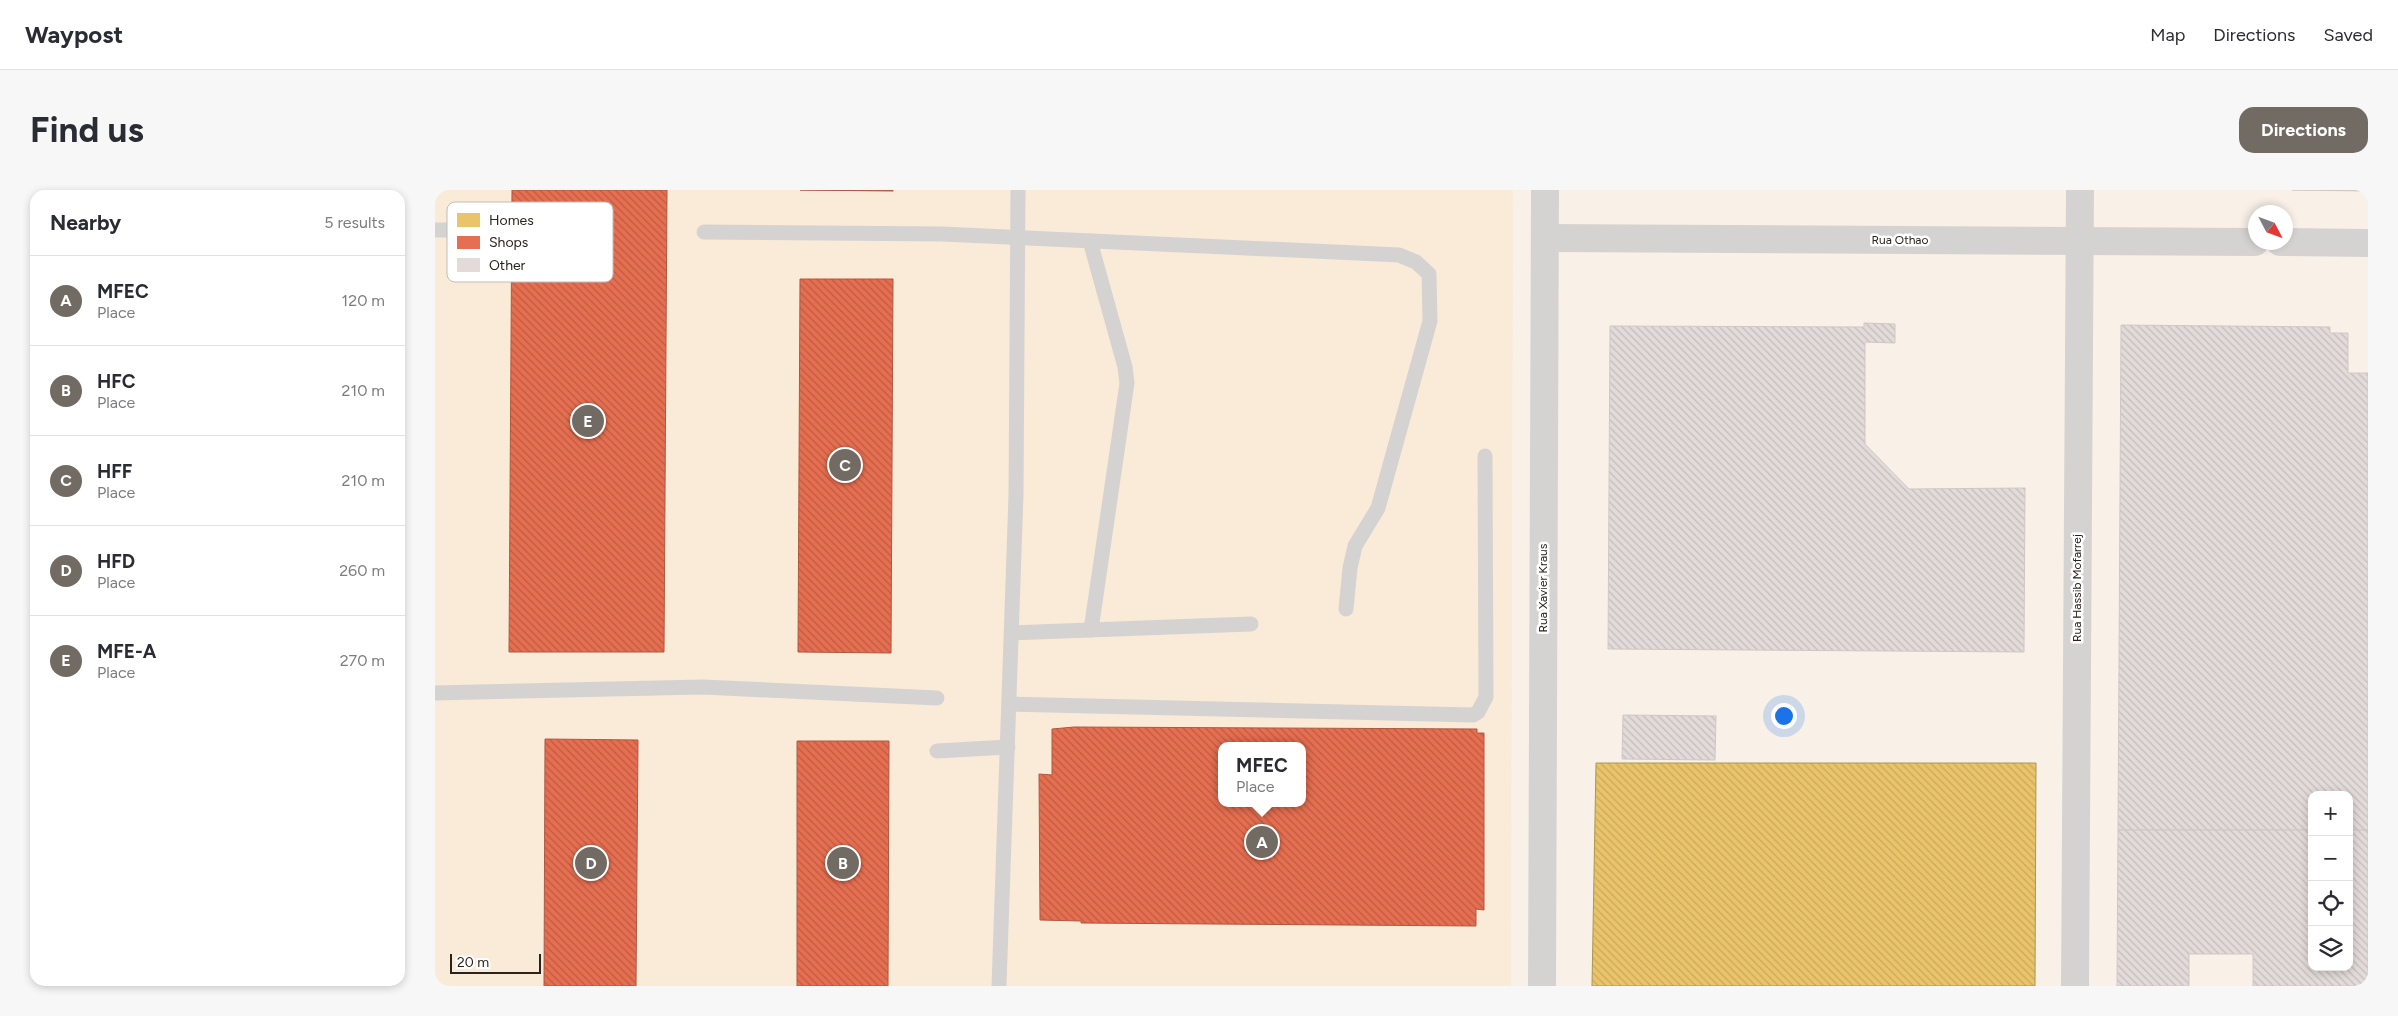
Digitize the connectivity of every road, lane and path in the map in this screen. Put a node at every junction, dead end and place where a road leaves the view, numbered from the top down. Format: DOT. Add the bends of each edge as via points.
graph roads {
  1 [pos="1018,190"];
  2 [pos="1545,190"];
  3 [pos="2080,190"];
  4 [pos="705,232"];
  5 [pos="1018,238"];
  6 [pos="1545,238"];
  7 [pos="2080,241"];
  8 [pos="1090,242"];
  9 [pos="2248,242"];
  10 [pos="2293,242"];
  11 [pos="2368,243"];
  12 [pos="1485,456"];
  13 [pos="1346,610"];
  14 [pos="1251,624"];
  15 [pos="1091,630"];
  16 [pos="1011,633"];
  17 [pos="435,693"];
  18 [pos="937,698"];
  19 [pos="1009,704"];
  20 [pos="1008,747"];
  21 [pos="937,751"];
  22 [pos="999,986"];
  23 [pos="1542,986"];
  24 [pos="2075,986"];
  1 -- 5 [label="lane"];
  2 -- 6 [label="street, Rua Xavier Kraus"];
  3 -- 7 [label="street, Rua Hassib Mofarrej"];
  4 -- 5 [label="lane" via="942,234"];
  5 -- 8 [label="lane"];
  5 -- 16 [label="lane" via="1016,495"];
  6 -- 7 [label="street, Rua Othao"];
  6 -- 23 [label="street, Rua Xavier Kraus"];
  7 -- 9 [label="street, Rua Othao"];
  7 -- 24 [label="street, Rua Hassib Mofarrej"];
  8 -- 13 [label="lane" via="1399,255 1416,262 1429,274 1430,321 1378,508 1355,546"];
  8 -- 15 [label="lane" via="1127,382"];
  10 -- 11 [label="street"];
  12 -- 19 [label="lane" via="1486,697 1473,715"];
  14 -- 15 [label="lane"];
  15 -- 16 [label="lane"];
  16 -- 19 [label="lane"];
  17 -- 18 [label="lane" via="703,687"];
  19 -- 20 [label="lane"];
  20 -- 21 [label="lane"];
  20 -- 22 [label="lane"];
}
